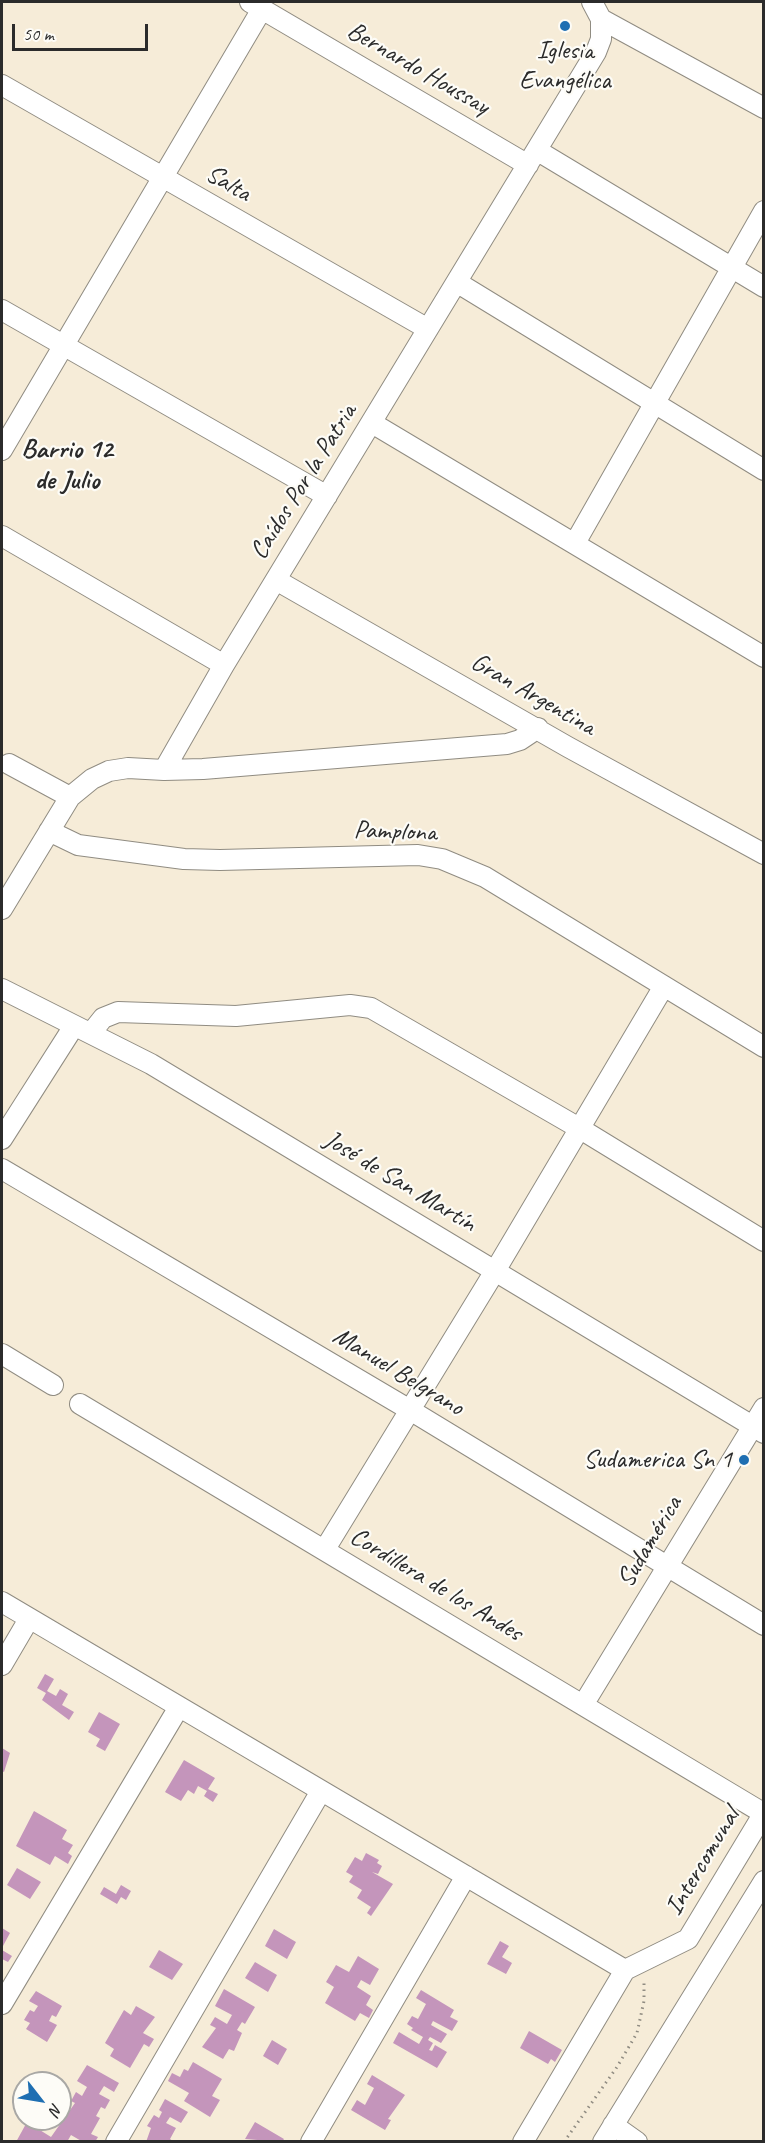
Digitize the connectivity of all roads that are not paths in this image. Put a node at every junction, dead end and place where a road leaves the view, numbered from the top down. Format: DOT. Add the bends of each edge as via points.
graph roads {
  1 [pos="592,2"];
  2 [pos="256,5"];
  3 [pos="602,19"];
  4 [pos="2,85"];
  5 [pos="764,108"];
  6 [pos="533,158"];
  7 [pos="162,178"];
  8 [pos="764,211"];
  9 [pos="731,268"];
  10 [pos="458,283"];
  11 [pos="764,287"];
  12 [pos="2,310"];
  13 [pos="428,329"];
  14 [pos="64,345"];
  15 [pos="653,405"];
  16 [pos="372,423"];
  17 [pos="2,450"];
  18 [pos="764,470"];
  19 [pos="327,496"];
  20 [pos="2,536"];
  21 [pos="575,543"];
  22 [pos="276,580"];
  23 [pos="764,657"];
  24 [pos="224,665"];
  25 [pos="538,728"];
  26 [pos="9,764"];
  27 [pos="164,770"];
  28 [pos="70,797"];
  29 [pos="49,831"];
  30 [pos="764,854"];
  31 [pos="2,909"];
  32 [pos="664,986"];
  33 [pos="2,990"];
  34 [pos="83,1029"];
  35 [pos="764,1047"];
  36 [pos="579,1128"];
  37 [pos="2,1139"];
  38 [pos="2,1169"];
  39 [pos="764,1241"];
  40 [pos="495,1271"];
  41 [pos="2,1354"];
  42 [pos="52,1385"];
  43 [pos="80,1404"];
  44 [pos="764,1407"];
  45 [pos="410,1410"];
  46 [pos="758,1429"];
  47 [pos="325,1549"];
  48 [pos="668,1565"];
  49 [pos="3,1607"];
  50 [pos="29,1618"];
  51 [pos="764,1625"];
  52 [pos="2,1665"];
  53 [pos="583,1705"];
  54 [pos="179,1707"];
  55 [pos="321,1791"];
  56 [pos="763,1813"];
  57 [pos="466,1876"];
  58 [pos="764,1881"];
  59 [pos="625,1970"];
  60 [pos="2,2004"];
  61 [pos="608,2133"];
  62 [pos="116,2142"];
  63 [pos="311,2142"];
  64 [pos="523,2142"];
  65 [pos="637,2142"];
  1 -- 3 [label="street"];
  2 -- 6 [label="street, Bernardo Houssay"];
  2 -- 7 [label="street"];
  3 -- 5 [label="street"];
  3 -- 6 [label="street, Caídos Por la Patria" via="596,52"];
  4 -- 7 [label="street, Salta"];
  6 -- 9 [label="street, Bernardo Houssay"];
  6 -- 10 [label="street, Caídos Por la Patria"];
  7 -- 13 [label="street, Salta"];
  7 -- 14 [label="street"];
  8 -- 9 [label="street"];
  9 -- 11 [label="street, Bernardo Houssay"];
  9 -- 15 [label="street"];
  10 -- 13 [label="street, Caídos Por la Patria"];
  10 -- 15 [label="street"];
  12 -- 14 [label="street"];
  13 -- 16 [label="street, Caídos Por la Patria"];
  14 -- 17 [label="street"];
  14 -- 19 [label="street"];
  15 -- 18 [label="street"];
  15 -- 21 [label="street"];
  16 -- 19 [label="street, Caídos Por la Patria"];
  16 -- 21 [label="street"];
  19 -- 22 [label="street, Caídos Por la Patria"];
  20 -- 24 [label="street"];
  21 -- 23 [label="street"];
  22 -- 24 [label="street, Caídos Por la Patria"];
  22 -- 25 [label="street, Gran Argentina"];
  24 -- 27 [label="street, Caídos Por la Patria"];
  25 -- 27 [label="street" via="507,744"];
  25 -- 30 [label="street, Gran Argentina"];
  26 -- 28 [label="street"];
  27 -- 28 [label="street" via="109,771"];
  28 -- 29 [label="street"];
  29 -- 31 [label="street"];
  29 -- 32 [label="street, Pamplona" via="78,845 184,859 418,855 442,858 485,877"];
  32 -- 35 [label="street, Pamplona"];
  32 -- 36 [label="street"];
  33 -- 34 [label="street, José de San Martín"];
  34 -- 36 [label="street" via="118,1012 236,1016 350,1005 371,1008"];
  34 -- 37 [label="street"];
  34 -- 40 [label="street, José de San Martín" via="152,1064"];
  36 -- 39 [label="street"];
  36 -- 40 [label="street"];
  38 -- 45 [label="street, Manuel Belgrano"];
  40 -- 45 [label="street"];
  40 -- 46 [label="street, José de San Martín"];
  41 -- 42 [label="street"];
  43 -- 47 [label="street, Cordillera de los Andes"];
  44 -- 46 [label="street, Sudamérica"];
  45 -- 47 [label="street"];
  45 -- 48 [label="street, Manuel Belgrano"];
  46 -- 48 [label="street, Sudamérica"];
  47 -- 53 [label="street, Cordillera de los Andes"];
  48 -- 51 [label="street, Manuel Belgrano"];
  48 -- 53 [label="street, Sudamérica"];
  49 -- 50 [label="street"];
  50 -- 52 [label="street"];
  50 -- 54 [label="street"];
  53 -- 56 [label="street, Cordillera de los Andes"];
  54 -- 55 [label="street"];
  54 -- 60 [label="street"];
  55 -- 57 [label="street"];
  55 -- 62 [label="street"];
  56 -- 59 [label="street, Intercomunal" via="688,1939"];
  57 -- 59 [label="street"];
  57 -- 63 [label="street"];
  58 -- 61 [label="street"];
  59 -- 64 [label="street"];
  61 -- 65 [label="street"];
}
